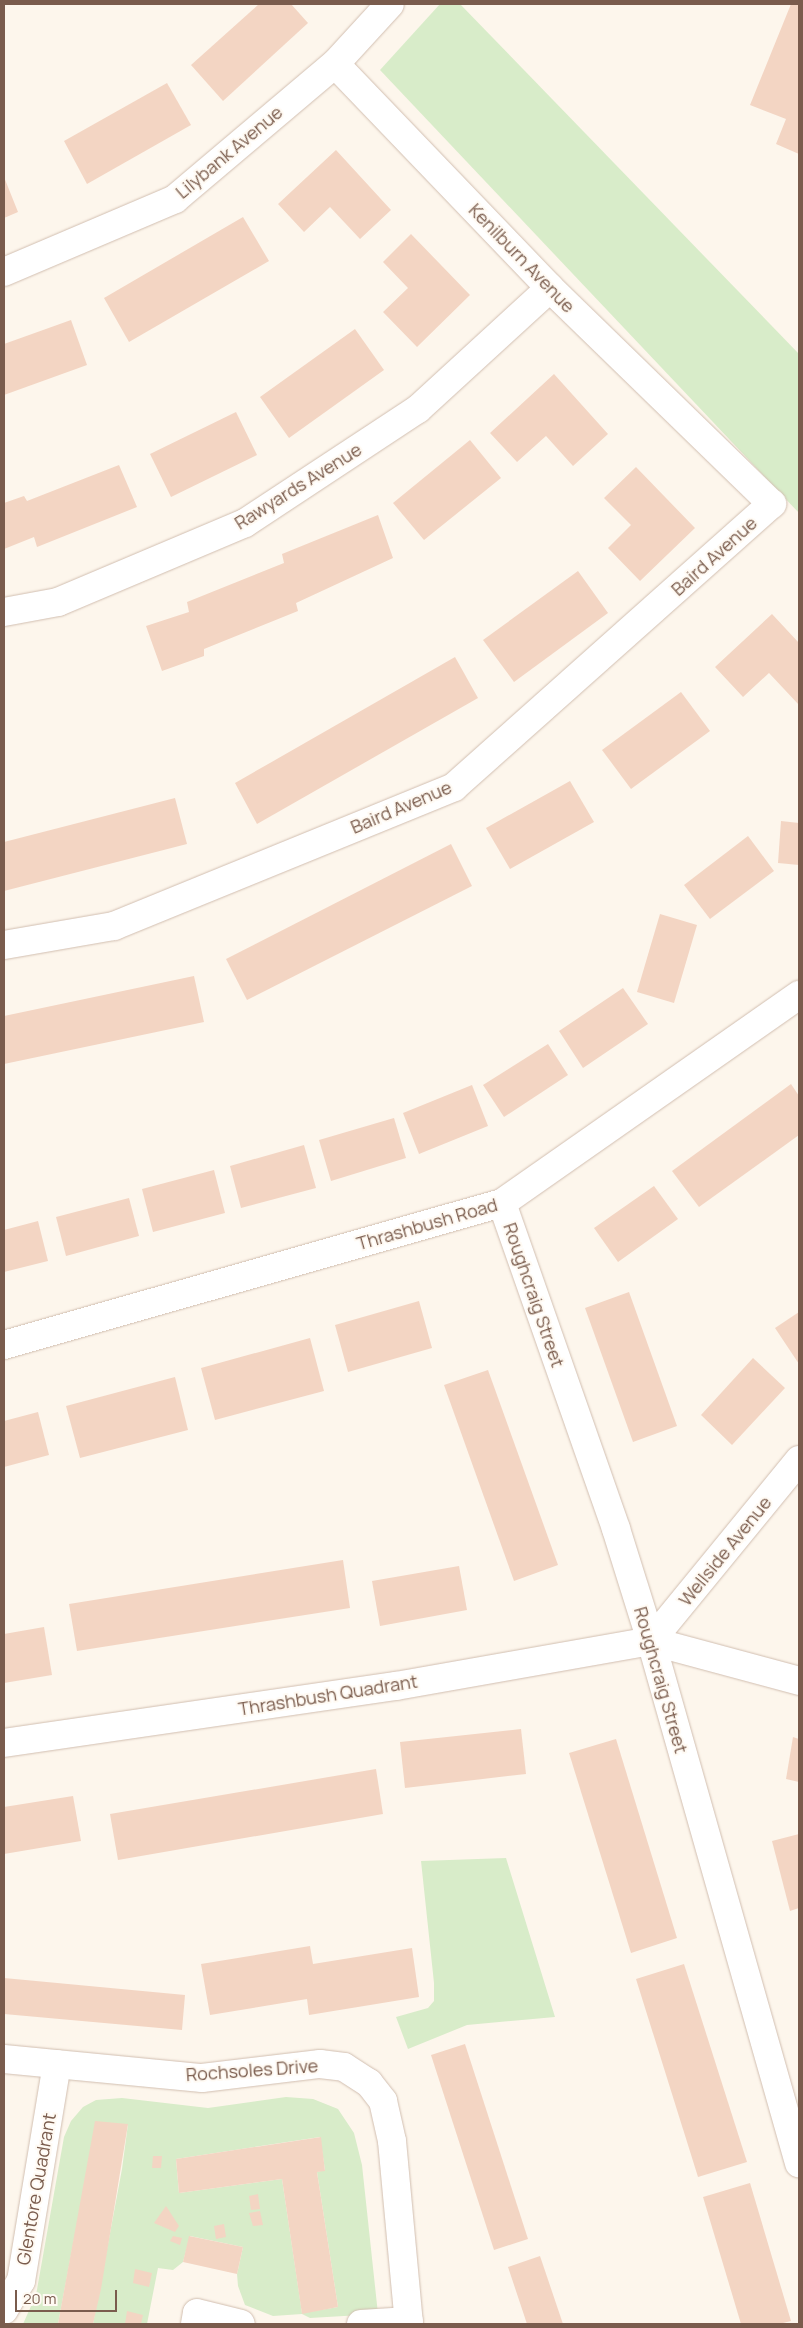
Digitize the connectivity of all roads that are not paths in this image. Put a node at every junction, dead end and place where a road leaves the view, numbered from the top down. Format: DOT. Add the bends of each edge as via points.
graph roads {
  1 [pos="390,4"];
  2 [pos="335,64"];
  3 [pos="4,272"];
  4 [pos="550,288"];
  5 [pos="772,504"];
  6 [pos="4,612"];
  7 [pos="4,944"];
  8 [pos="799,995"];
  9 [pos="502,1203"];
  10 [pos="4,1345"];
  11 [pos="799,1460"];
  12 [pos="651,1641"];
  13 [pos="799,1682"];
  14 [pos="4,1743"];
  15 [pos="4,2059"];
  16 [pos="57,2064"];
  17 [pos="799,2163"];
  18 [pos="4,2310"];
  19 [pos="409,2322"];
  20 [pos="195,2324"];
  21 [pos="241,2324"];
  22 [pos="361,2324"];
  1 -- 2 [label="street"];
  2 -- 3 [label="street, Lilybank Avenue" via="175,199"];
  2 -- 4 [label="street, Kenilburn Avenue"];
  4 -- 5 [label="street, Kenilburn Avenue"];
  4 -- 6 [label="street, Rawyards Avenue" via="418,409 245,523 58,602"];
  5 -- 7 [label="street, Baird Avenue" via="454,786 114,926"];
  8 -- 9 [label="street, Thrashbush Road"];
  9 -- 10 [label="street, Thrashbush Road"];
  9 -- 12 [label="street, Roughcraig Street" via="616,1529"];
  11 -- 12 [label="street, Wellside Avenue"];
  12 -- 13 [label="street"];
  12 -- 14 [label="street, Thrashbush Quadrant" via="396,1686"];
  12 -- 17 [label="street, Roughcraig Street"];
  15 -- 16 [label="street, Rochsoles Drive"];
  16 -- 18 [label="street, Glentore Quadrant" via="20,2281"];
  16 -- 19 [label="street, Rochsoles Drive" via="202,2078 320,2064 344,2067 369,2083 384,2101 392,2141"];
  19 -- 22 [label="street"];
  20 -- 21 [label="street" via="197,2313"];
}
